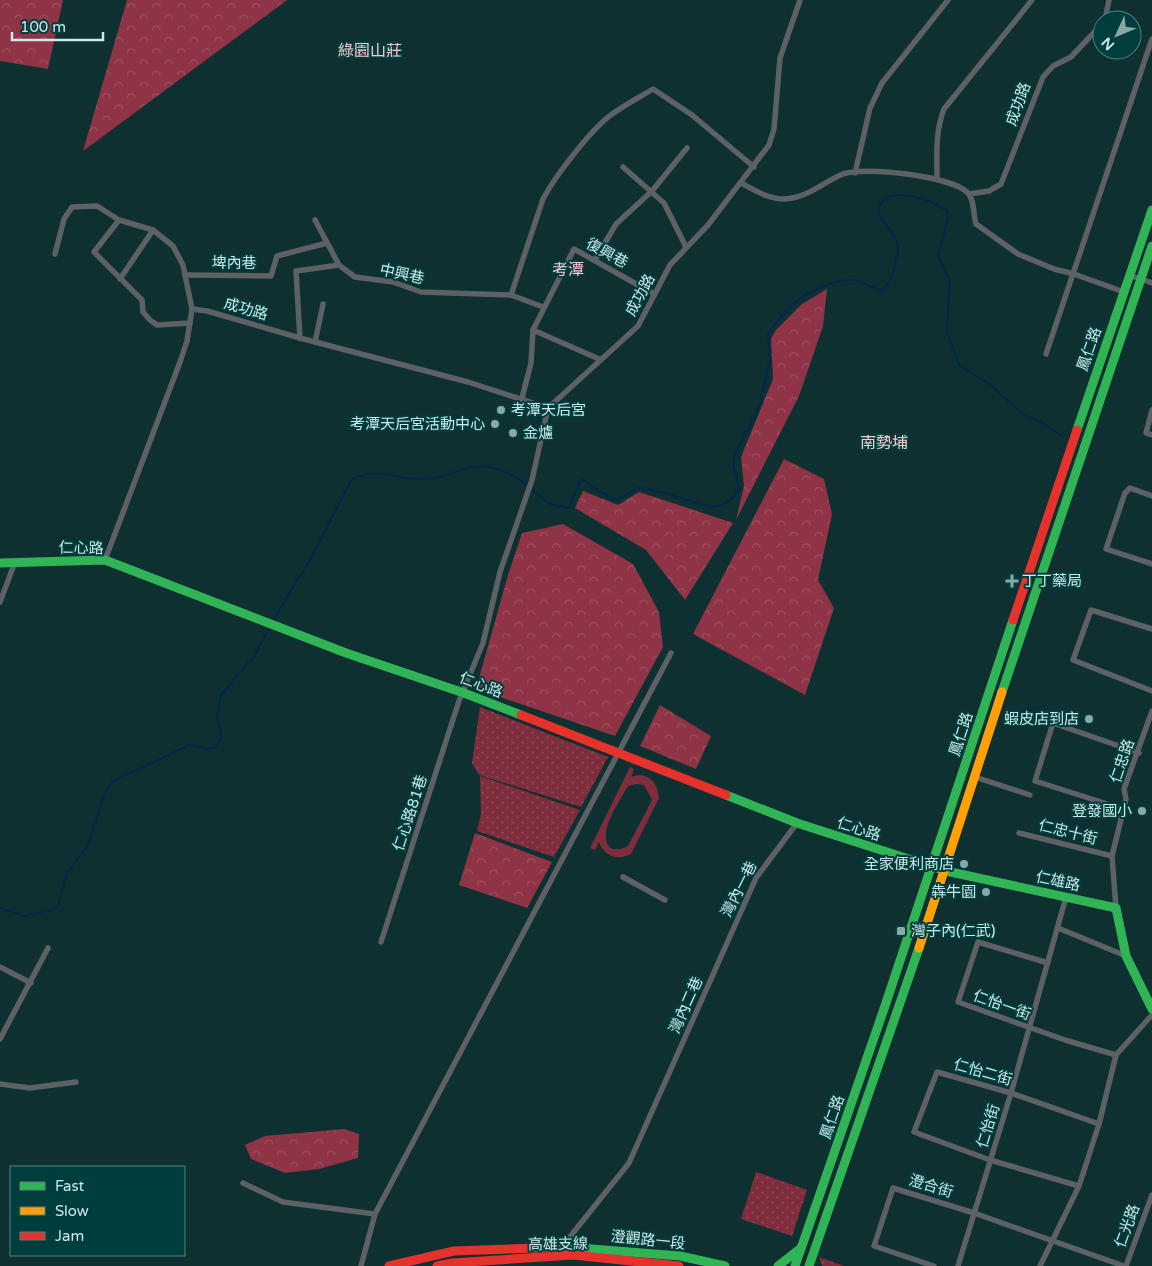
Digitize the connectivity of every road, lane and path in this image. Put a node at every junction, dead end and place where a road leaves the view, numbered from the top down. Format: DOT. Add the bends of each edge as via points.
graph roads {
  1 [pos="800,0"];
  2 [pos="948,0"];
  3 [pos="1032,0"];
  4 [pos="1092,35"];
  5 [pos="1152,39"];
  6 [pos="687,148"];
  7 [pos="622,167"];
  8 [pos="754,167"];
  9 [pos="855,172"];
  10 [pos="938,179"];
  11 [pos="741,183"];
  12 [pos="652,192"];
  13 [pos="969,194"];
  14 [pos="1152,210"];
  15 [pos="119,220"];
  16 [pos="315,220"];
  17 [pos="153,230"];
  18 [pos="327,244"];
  19 [pos="1152,246"];
  20 [pos="686,247"];
  21 [pos="55,254"];
  22 [pos="595,260"];
  23 [pos="339,265"];
  24 [pos="1074,274"];
  25 [pos="185,275"];
  26 [pos="1129,275"];
  27 [pos="120,279"];
  28 [pos="1140,279"];
  29 [pos="1152,283"];
  30 [pos="1124,292"];
  31 [pos="654,294"];
  32 [pos="511,295"];
  33 [pos="323,304"];
  34 [pos="543,307"];
  35 [pos="192,309"];
  36 [pos="190,323"];
  37 [pos="533,330"];
  38 [pos="300,338"];
  39 [pos="315,342"];
  40 [pos="1046,354"];
  41 [pos="599,359"];
  42 [pos="522,398"];
  43 [pos="548,408"];
  44 [pos="1152,410"];
  45 [pos="1149,434"];
  46 [pos="1152,496"];
  47 [pos="105,560"];
  48 [pos="15,562"];
  49 [pos="0,563"];
  50 [pos="1152,564"];
  51 [pos="0,602"];
  52 [pos="1152,629"];
  53 [pos="671,653"];
  54 [pos="1152,692"];
  55 [pos="464,693"];
  56 [pos="1152,711"];
  57 [pos="618,753"];
  58 [pos="1139,753"];
  59 [pos="975,777"];
  60 [pos="1030,795"];
  61 [pos="1123,809"];
  62 [pos="797,823"];
  63 [pos="1019,833"];
  64 [pos="1112,856"];
  65 [pos="932,867"];
  66 [pos="946,871"];
  67 [pos="623,877"];
  68 [pos="1066,897"];
  69 [pos="665,900"];
  70 [pos="1116,908"];
  71 [pos="1058,928"];
  72 [pos="381,942"];
  73 [pos="48,948"];
  74 [pos="1126,956"];
  75 [pos="1048,963"];
  76 [pos="0,967"];
  77 [pos="714,973"];
  78 [pos="31,983"];
  79 [pos="1152,1009"];
  80 [pos="1152,1015"];
  81 [pos="1029,1028"];
  82 [pos="0,1039"];
  83 [pos="1116,1055"];
  84 [pos="76,1082"];
  85 [pos="0,1084"];
  86 [pos="1011,1093"];
  87 [pos="1099,1124"];
  88 [pos="990,1160"];
  89 [pos="243,1183"];
  90 [pos="1079,1186"];
  91 [pos="1152,1195"];
  92 [pos="974,1213"];
  93 [pos="375,1214"];
  94 [pos="1051,1240"];
  95 [pos="561,1248"];
  96 [pos="802,1248"];
  97 [pos="812,1256"];
  98 [pos="361,1266"];
  99 [pos="389,1266"];
  100 [pos="437,1266"];
  101 [pos="679,1266"];
  102 [pos="725,1266"];
  103 [pos="778,1266"];
  104 [pos="795,1266"];
  105 [pos="809,1266"];
  106 [pos="815,1266"];
  107 [pos="934,1266"];
  108 [pos="958,1266"];
  109 [pos="1040,1266"];
  110 [pos="1125,1266"];
  1 -- 8 [label="street, 成功路" via="780,58 774,129 769,145"];
  2 -- 9 [label="street" via="882,83 870,108"];
  3 -- 10 [label="street" via="944,109 936,145"];
  4 -- 13 [label="street, 成功路" via="1071,57 1053,66 1043,76 1001,184 989,191"];
  5 -- 24 [label="street"];
  6 -- 12 [label="street"];
  7 -- 12 [label="street"];
  8 -- 11 [label="street, 成功路"];
  8 -- 32 [label="street" via="692,115 653,89 608,117 591,133 550,185"];
  9 -- 10 [label="street" via="904,173"];
  9 -- 11 [label="street" via="844,174 819,189 787,199 775,199"];
  10 -- 13 [label="street"];
  11 -- 20 [label="street, 成功路"];
  12 -- 20 [label="street" via="664,203"];
  12 -- 22 [label="street" via="616,224"];
  13 -- 24 [label="street" via="976,224 981,229 1018,254 1054,270"];
  14 -- 26 [label="main road, 鳳仁路"];
  15 -- 17 [label="street"];
  15 -- 21 [label="street" via="96,206 72,207 64,219"];
  15 -- 27 [label="street" via="94,252"];
  16 -- 18 [label="street, 中興巷"];
  17 -- 25 [label="street" via="172,246"];
  17 -- 27 [label="street"];
  18 -- 23 [label="street, 中興巷"];
  18 -- 25 [label="street, 埤內巷" via="277,256 270,276"];
  19 -- 28 [label="main road, 鳳仁路"];
  20 -- 31 [label="street, 成功路" via="670,265"];
  22 -- 31 [label="street, 復興巷"];
  22 -- 34 [label="street, 復興巷" via="574,249"];
  23 -- 32 [label="street, 中興巷" via="355,277 393,282 420,292"];
  23 -- 38 [label="street" via="296,271"];
  24 -- 30 [label="street"];
  24 -- 40 [label="street"];
  25 -- 35 [label="street"];
  26 -- 28 [label="street"];
  26 -- 30 [label="main road, 鳳仁路"];
  27 -- 36 [label="street" via="142,300 143,312 157,325"];
  28 -- 29 [label="street"];
  28 -- 59 [label="main road, 鳳仁路"];
  30 -- 65 [label="main road, 鳳仁路"];
  31 -- 41 [label="street, 成功路" via="638,326"];
  32 -- 34 [label="street, 中興巷"];
  33 -- 39 [label="street"];
  34 -- 37 [label="street"];
  35 -- 36 [label="street"];
  35 -- 38 [label="street, 成功路"];
  36 -- 47 [label="street" via="180,362"];
  37 -- 41 [label="street"];
  37 -- 42 [label="street" via="531,363"];
  38 -- 39 [label="street, 成功路"];
  39 -- 42 [label="street, 成功路"];
  41 -- 43 [label="street, 成功路"];
  42 -- 43 [label="street, 成功路"];
  43 -- 55 [label="street" via="532,480 500,572 483,643"];
  44 -- 45 [label="street"];
  46 -- 50 [label="street" via="1130,488 1125,493 1106,549"];
  47 -- 48 [label="main road, 仁心路"];
  47 -- 55 [label="main road, 仁心路" via="346,653"];
  48 -- 49 [label="main road, 仁心路"];
  48 -- 51 [label="street"];
  52 -- 54 [label="street" via="1091,610 1073,660"];
  53 -- 57 [label="street"];
  55 -- 57 [label="main road, 仁心路"];
  55 -- 72 [label="street, 仁心路81巷"];
  56 -- 58 [label="street, 仁忠路"];
  57 -- 62 [label="main road, 仁心路"];
  57 -- 93 [label="street"];
  58 -- 61 [label="street, 仁忠路" via="1124,789"];
  58 -- 61 [label="street" via="1053,723 1035,781"];
  59 -- 60 [label="street"];
  59 -- 66 [label="main road, 鳳仁路"];
  61 -- 64 [label="street, 仁忠路"];
  62 -- 65 [label="main road, 仁心路"];
  62 -- 77 [label="street, 灣內一巷" via="756,878"];
  63 -- 64 [label="street, 仁忠十街"];
  64 -- 70 [label="street, 仁忠路"];
  65 -- 66 [label="main road, 仁心路"];
  65 -- 96 [label="main road, 鳳仁路"];
  66 -- 68 [label="main road, 仁雄路"];
  66 -- 97 [label="main road, 鳳仁路"];
  67 -- 69 [label="street"];
  68 -- 70 [label="main road, 仁雄路"];
  68 -- 71 [label="street, 仁怡街"];
  70 -- 74 [label="main road"];
  71 -- 74 [label="street"];
  71 -- 75 [label="street, 仁怡街"];
  73 -- 78 [label="street"];
  74 -- 79 [label="main road"];
  75 -- 81 [label="street, 仁怡街"];
  75 -- 81 [label="street, 仁怡一街" via="978,942 958,1002"];
  76 -- 78 [label="street"];
  77 -- 95 [label="street, 灣內二巷" via="629,1163"];
  78 -- 82 [label="street"];
  80 -- 83 [label="street"];
  81 -- 83 [label="street, 仁怡一街"];
  81 -- 86 [label="street, 仁怡街"];
  83 -- 87 [label="street"];
  84 -- 85 [label="street" via="30,1088"];
  86 -- 87 [label="street, 仁怡二街"];
  86 -- 88 [label="street, 仁怡街"];
  86 -- 88 [label="street, 仁怡二街" via="936,1072 914,1132"];
  87 -- 90 [label="street"];
  88 -- 90 [label="street, 仁怡二街"];
  88 -- 92 [label="street, 仁怡街"];
  89 -- 93 [label="street" via="283,1202"];
  90 -- 94 [label="street"];
  91 -- 110 [label="street, 仁光路"];
  92 -- 94 [label="street, 澄合街"];
  92 -- 107 [label="street, 澄合街" via="893,1188 874,1246"];
  92 -- 108 [label="street, 仁怡街"];
  93 -- 98 [label="street"];
  94 -- 109 [label="street"];
  94 -- 110 [label="street, 澄合街"];
  95 -- 99 [label="main road, 澄觀路一段" via="454,1251"];
  95 -- 102 [label="main road, 澄觀路一段" via="680,1256"];
  96 -- 103 [label="main road"];
  96 -- 104 [label="main road, 鳳仁路"];
  97 -- 105 [label="main road, 鳳仁路"];
  97 -- 106 [label="main road"];
  100 -- 101 [label="main road, 高雄支線" via="452,1262 572,1255"];
}
